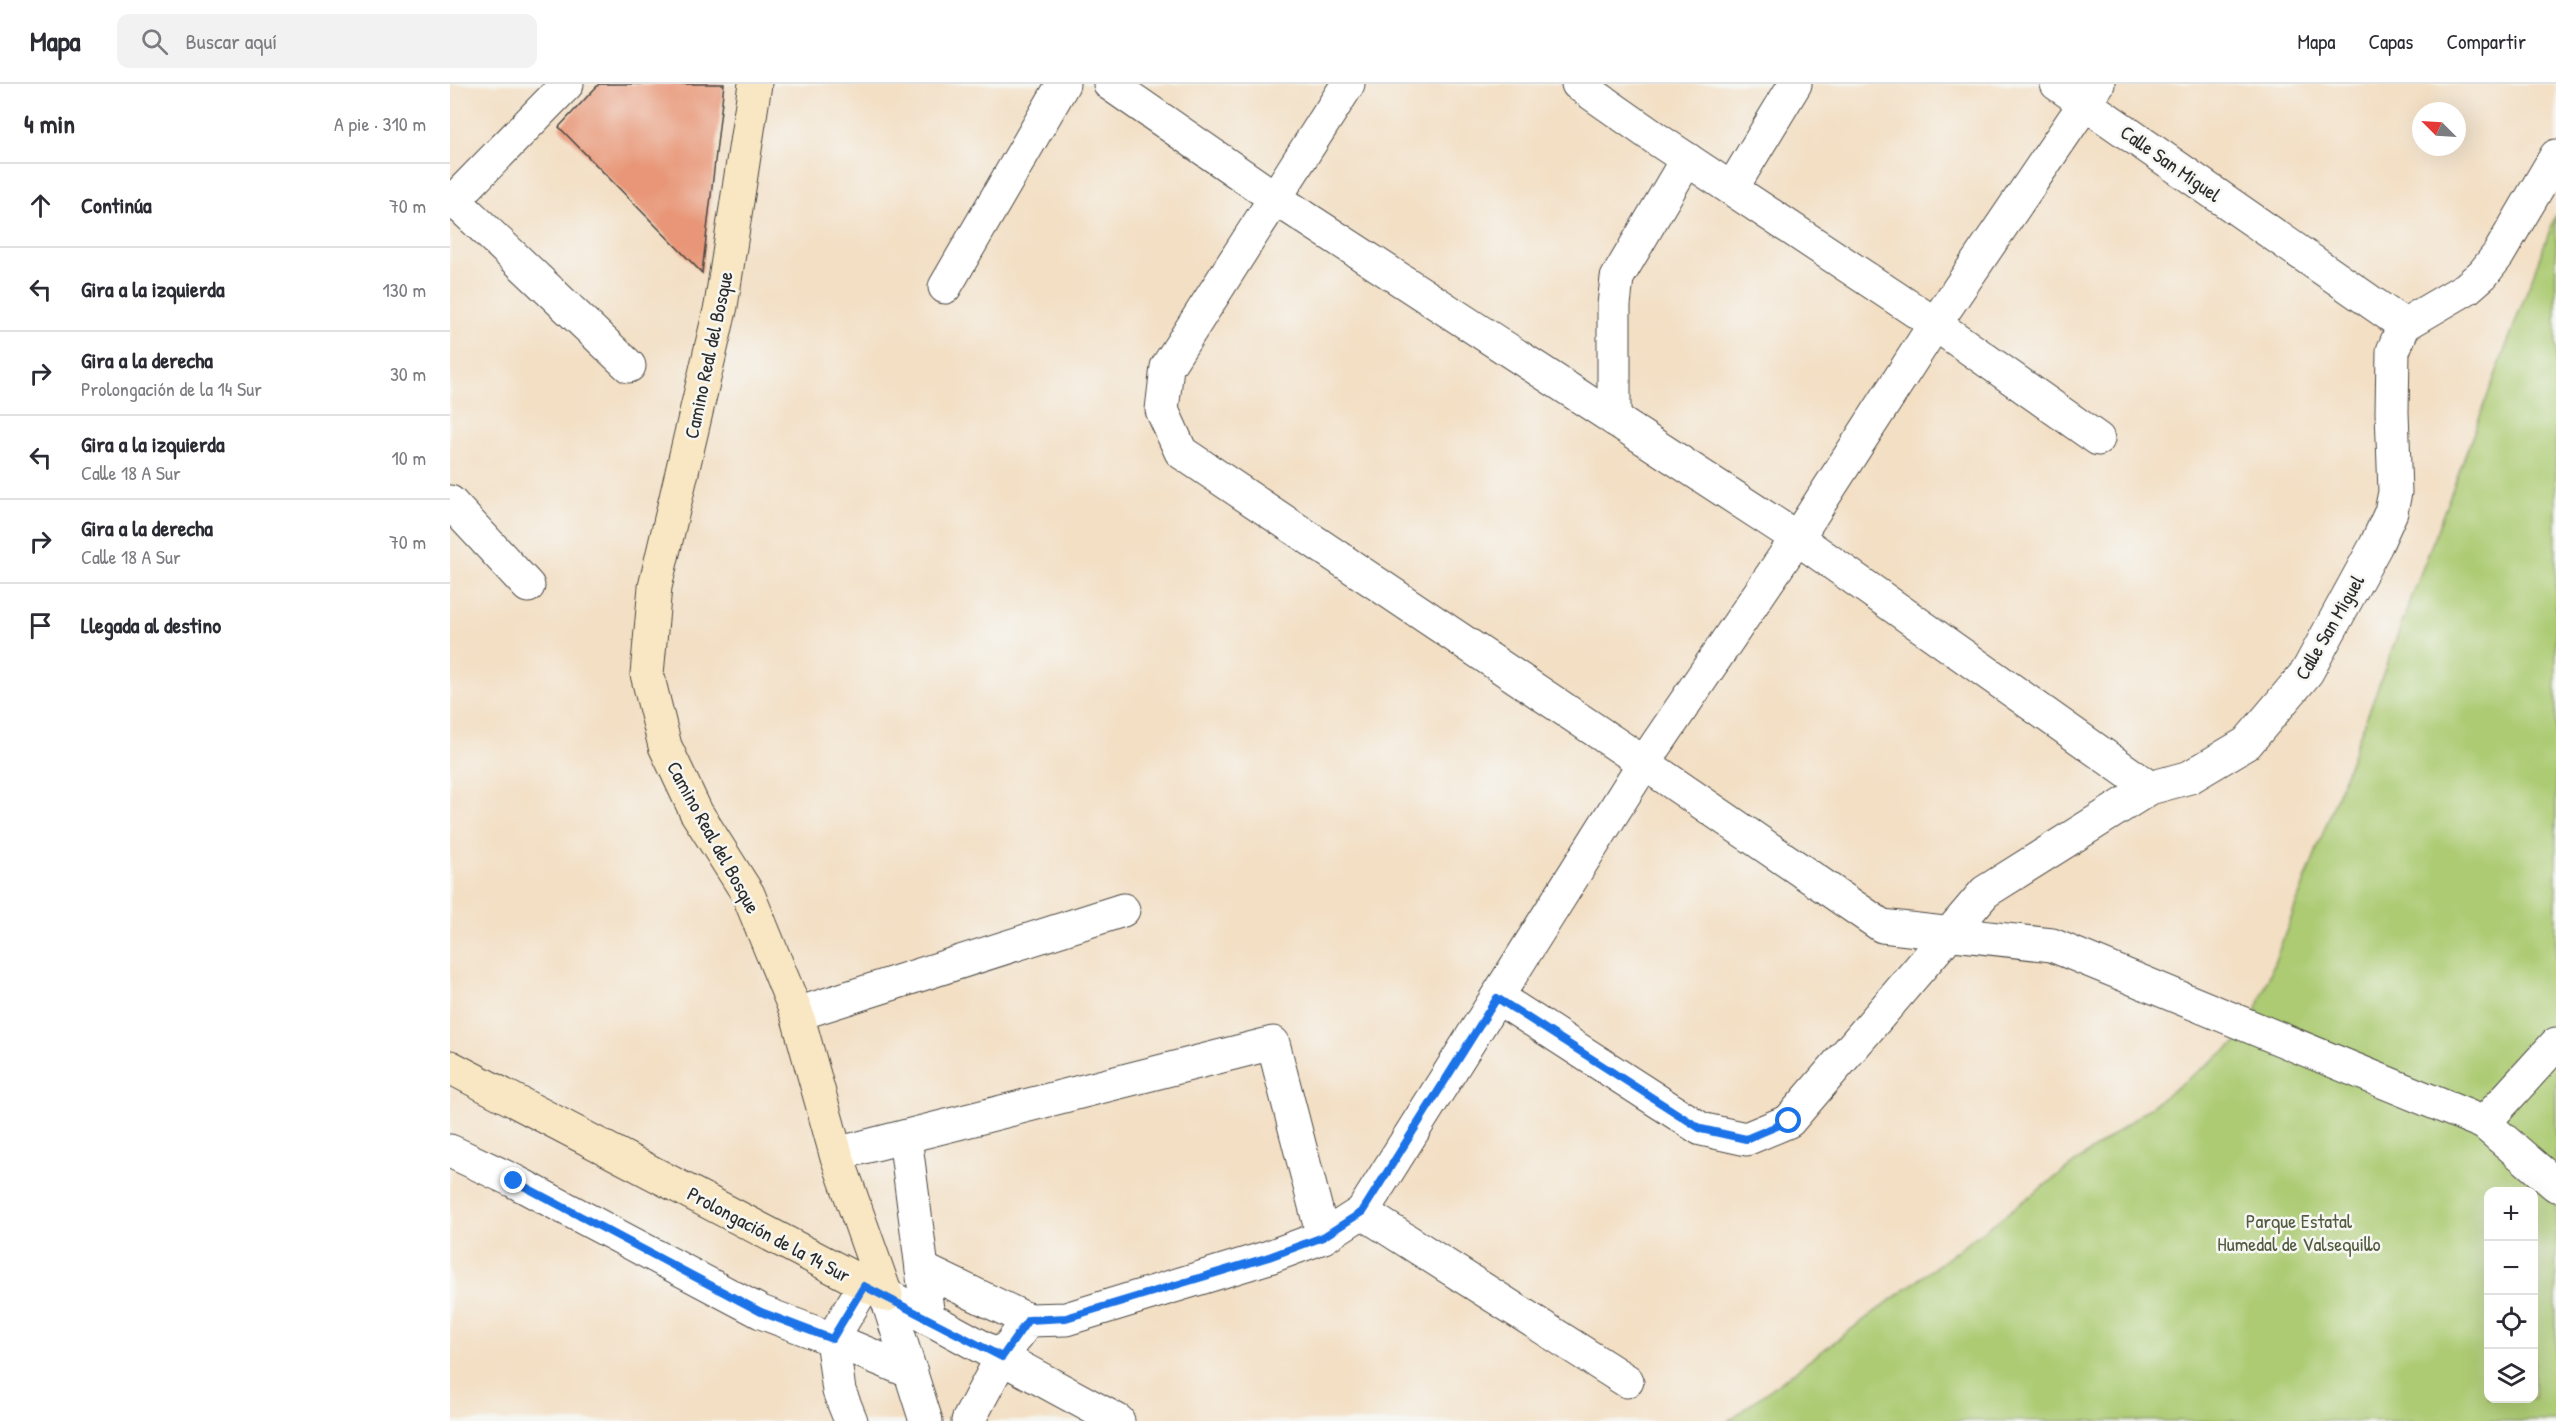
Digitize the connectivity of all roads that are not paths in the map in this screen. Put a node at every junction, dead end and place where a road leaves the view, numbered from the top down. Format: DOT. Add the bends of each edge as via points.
graph roads {
  1 [pos="567,84"];
  2 [pos="755,84"];
  3 [pos="1062,84"];
  4 [pos="1110,84"];
  5 [pos="1348,84"];
  6 [pos="1578,84"];
  7 [pos="1794,84"];
  8 [pos="2057,84"];
  9 [pos="2092,94"];
  10 [pos="2556,156"];
  11 [pos="1687,159"];
  12 [pos="1732,188"];
  13 [pos="1275,198"];
  14 [pos="452,202"];
  15 [pos="945,287"];
  16 [pos="1935,324"];
  17 [pos="2404,325"];
  18 [pos="629,366"];
  19 [pos="1614,419"];
  20 [pos="2098,439"];
  21 [pos="450,502"];
  22 [pos="1797,538"];
  23 [pos="528,586"];
  24 [pos="1644,763"];
  25 [pos="2150,788"];
  26 [pos="1123,909"];
  27 [pos="1950,935"];
  28 [pos="1497,998"];
  29 [pos="797,1014"];
  30 [pos="2556,1044"];
  31 [pos="450,1067"];
  32 [pos="2484,1124"];
  33 [pos="905,1137"];
  34 [pos="450,1151"];
  35 [pos="836,1154"];
  36 [pos="2556,1185"];
  37 [pos="1362,1212"];
  38 [pos="1323,1237"];
  39 [pos="922,1269"];
  40 [pos="875,1291"];
  41 [pos="928,1318"];
  42 [pos="1028,1320"];
  43 [pos="832,1339"];
  44 [pos="1002,1357"];
  45 [pos="911,1372"];
  46 [pos="1627,1381"];
  47 [pos="851,1421"];
  48 [pos="927,1421"];
  49 [pos="968,1421"];
  50 [pos="1118,1421"];
  1 -- 14 [label="street"];
  2 -- 29 [label="street, Camino Real del Bosque" via="721,306 655,587 647,674 665,746 696,812 748,894"];
  3 -- 15 [label="street"];
  4 -- 13 [label="street"];
  5 -- 13 [label="street"];
  6 -- 11 [label="street"];
  7 -- 12 [label="street"];
  8 -- 9 [label="street, Calle San Miguel"];
  9 -- 16 [label="street"];
  9 -- 17 [label="street, Calle San Miguel"];
  10 -- 17 [label="street" via="2483,274 2467,288"];
  11 -- 12 [label="street"];
  11 -- 19 [label="street" via="1617,278"];
  12 -- 16 [label="street"];
  13 -- 19 [label="street"];
  13 -- 24 [label="street" via="1167,367 1162,410 1181,452"];
  14 -- 18 [label="street"];
  16 -- 20 [label="street"];
  16 -- 22 [label="street"];
  17 -- 25 [label="street, Calle San Miguel" via="2393,351 2395,492 2391,512 2307,672 2247,743 2190,777"];
  19 -- 22 [label="street"];
  21 -- 23 [label="street"];
  22 -- 24 [label="street"];
  22 -- 25 [label="street"];
  24 -- 27 [label="street" via="1882,927"];
  24 -- 28 [label="street"];
  25 -- 27 [label="street, Calle San Miguel" via="1985,892"];
  26 -- 29 [label="street"];
  27 -- 28 [label="street, Calle San Miguel" via="1789,1121 1746,1139 1701,1129"];
  27 -- 32 [label="street" via="2052,945"];
  28 -- 37 [label="street"];
  29 -- 35 [label="street, Camino Real del Bosque"];
  30 -- 32 [label="street"];
  31 -- 40 [label="street, Prolongación de la 14 Sur"];
  32 -- 36 [label="street"];
  33 -- 35 [label="street"];
  33 -- 38 [label="street" via="1273,1043"];
  33 -- 39 [label="street"];
  34 -- 43 [label="street" via="761,1312"];
  35 -- 40 [label="street, Camino Real del Bosque"];
  37 -- 38 [label="street"];
  37 -- 46 [label="street"];
  38 -- 42 [label="street" via="1066,1318"];
  39 -- 41 [label="street"];
  39 -- 42 [label="street"];
  40 -- 41 [label="street, Prolongación de la 14 Sur"];
  40 -- 43 [label="street"];
  40 -- 45 [label="street"];
  41 -- 44 [label="street, Prolongación de la 14 Sur"];
  42 -- 44 [label="street"];
  43 -- 45 [label="street"];
  43 -- 47 [label="street" via="839,1390"];
  44 -- 49 [label="street"];
  44 -- 50 [label="street, Prolongación de la 14 Sur"];
  45 -- 48 [label="street"];
}
